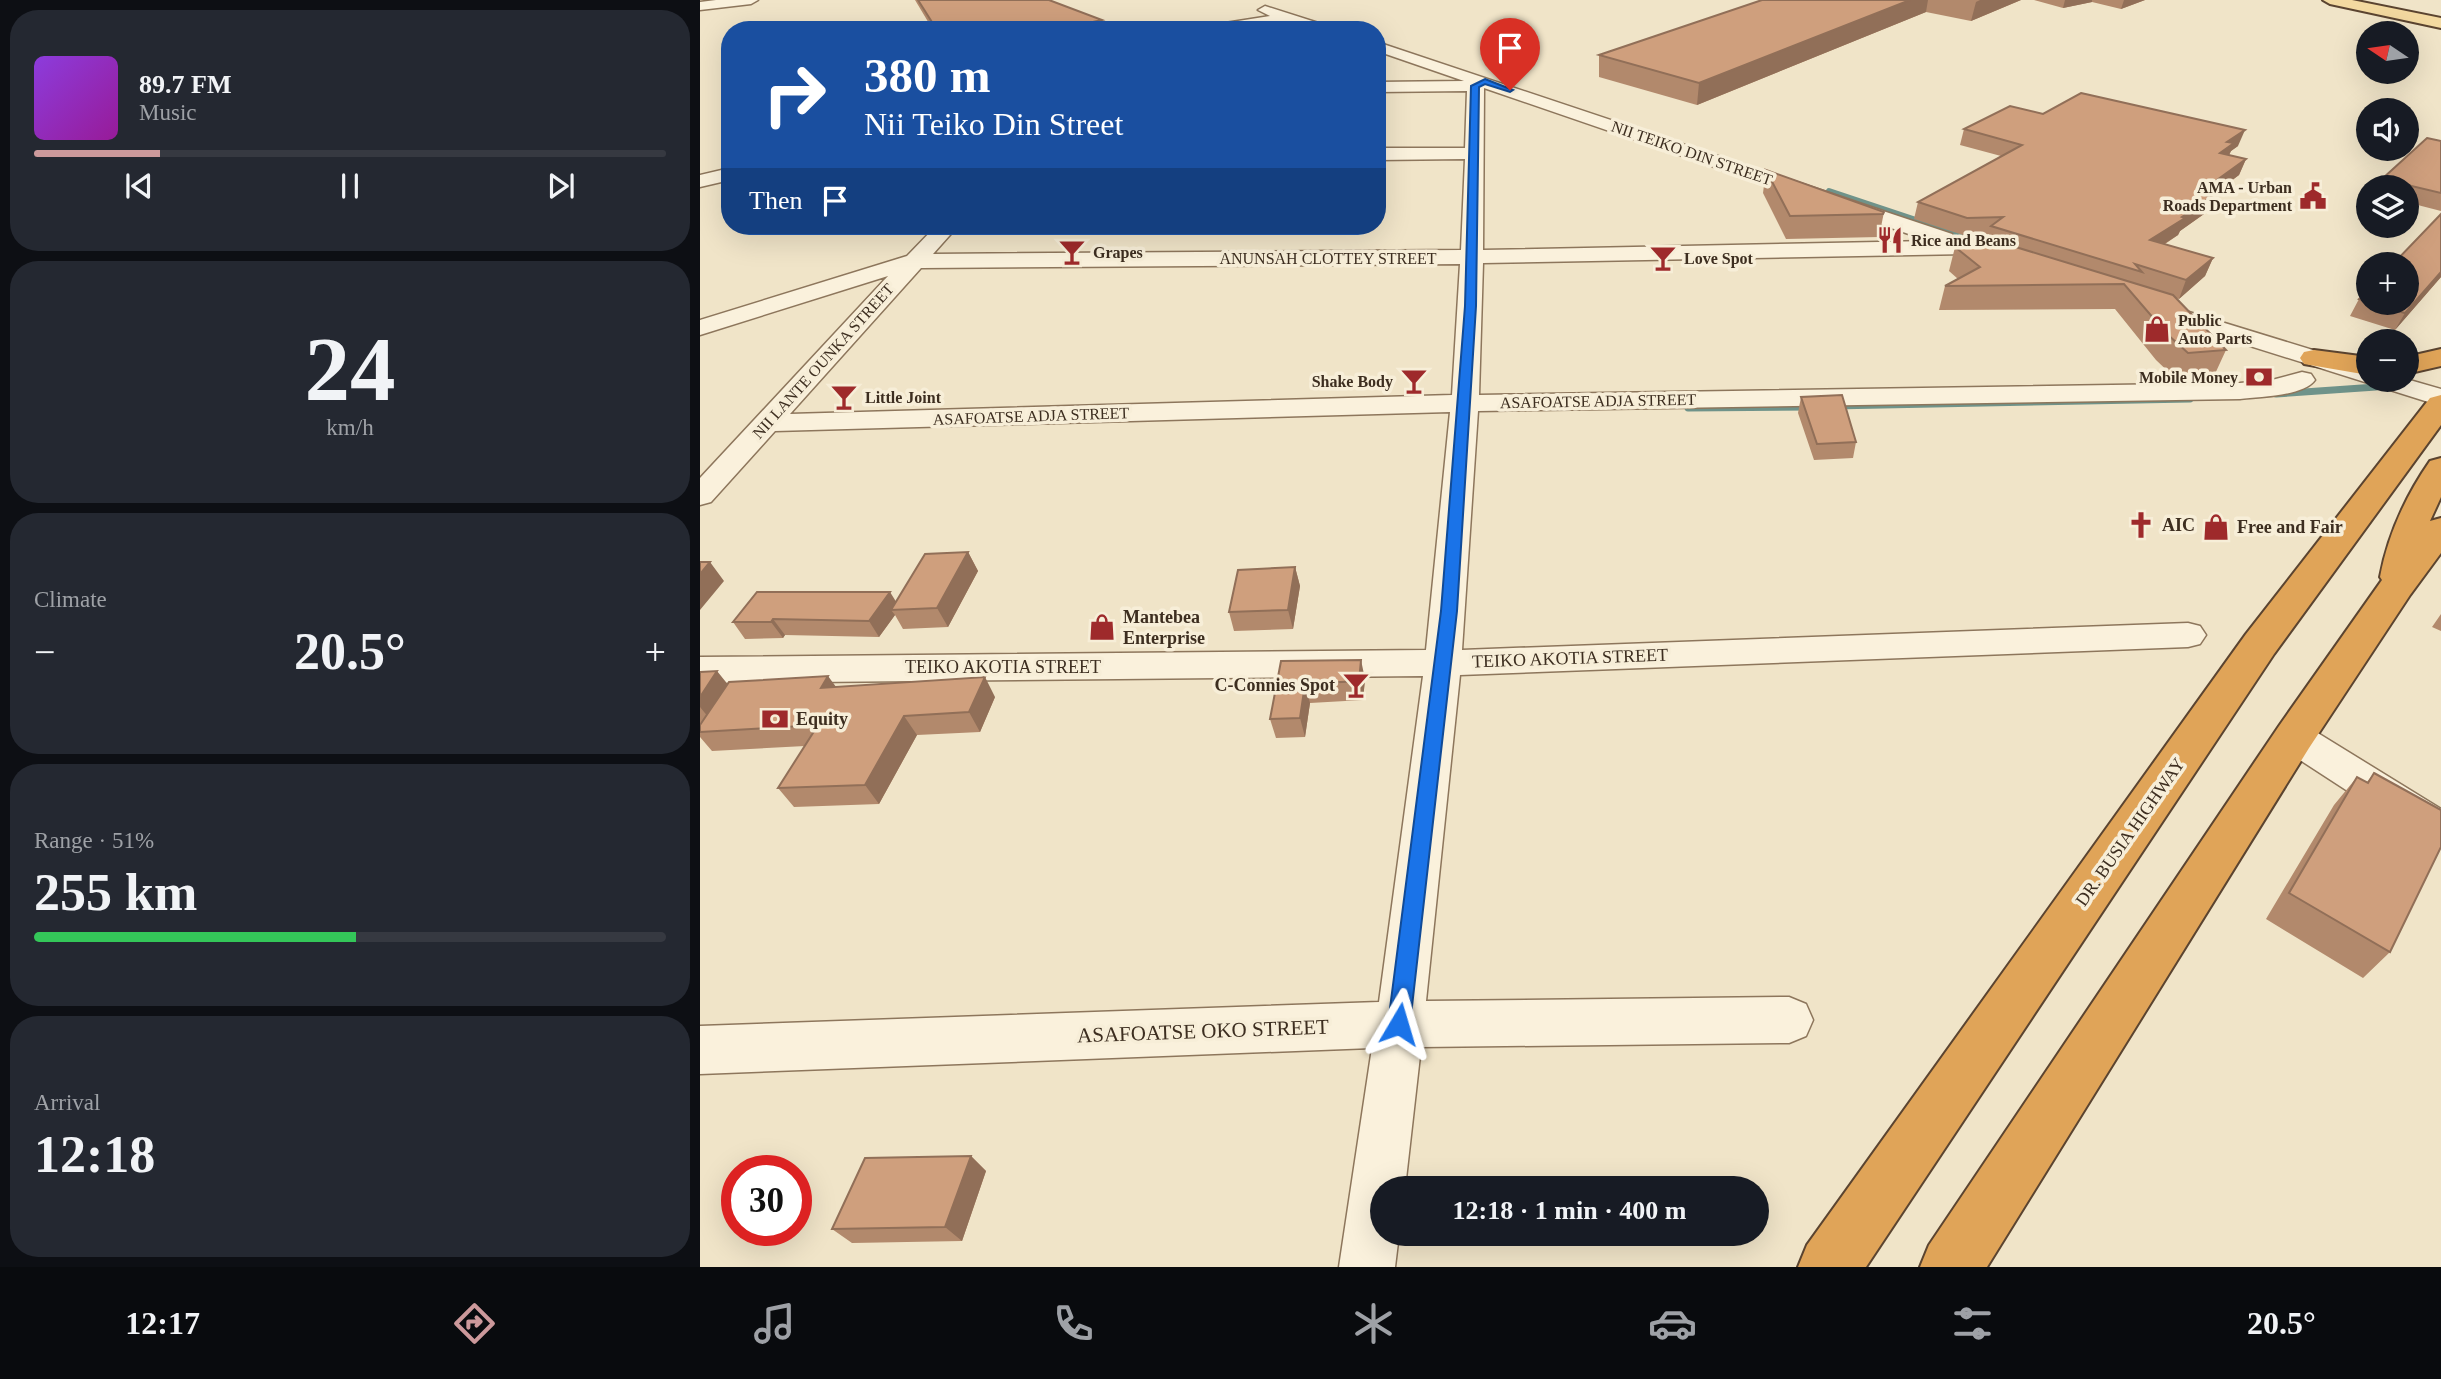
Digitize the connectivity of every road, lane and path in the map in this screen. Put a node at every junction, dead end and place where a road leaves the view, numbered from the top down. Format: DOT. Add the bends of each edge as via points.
graph roads {
  1 [pos="751,0"];
  2 [pos="1255,0"];
  3 [pos="2330,0"];
  4 [pos="2352,0"];
  5 [pos="2375,0"];
  6 [pos="2395,0"];
  7 [pos="700,6"];
  8 [pos="2441,16"];
  9 [pos="1285,18"];
  10 [pos="1265,21"];
  11 [pos="1295,21"];
  12 [pos="1386,49"];
  13 [pos="1480,84"];
  14 [pos="1386,87"];
  15 [pos="1475,153"];
  16 [pos="1386,154"];
  17 [pos="721,176"];
  18 [pos="700,181"];
  19 [pos="939,235"];
  20 [pos="1973,249"];
  21 [pos="1472,257"];
  22 [pos="914,261"];
  23 [pos="2139,303"];
  24 [pos="700,328"];
  25 [pos="2441,357"];
  26 [pos="2419,363"];
  27 [pos="2356,367"];
  28 [pos="2308,369"];
  29 [pos="2356,374"];
  30 [pos="2419,391"];
  31 [pos="2441,398"];
  32 [pos="1465,403"];
  33 [pos="2441,404"];
  34 [pos="767,423"];
  35 [pos="2441,468"];
  36 [pos="700,496"];
  37 [pos="2441,529"];
  38 [pos="2397,586"];
  39 [pos="2188,635"];
  40 [pos="1445,663"];
  41 [pos="700,670"];
  42 [pos="2294,737"];
  43 [pos="2441,830"];
  44 [pos="1789,1020"];
  45 [pos="1399,1024"];
  46 [pos="700,1050"];
  47 [pos="1367,1267"];
  48 [pos="1829,1267"];
  49 [pos="1951,1267"];
  1 -- 7 [label="street"];
  2 -- 9 [label="street"];
  3 -- 8 [label="main road"];
  4 -- 8 [label="main road"];
  5 -- 8 [label="main road"];
  6 -- 8 [label="main road"];
  9 -- 10 [label="street"];
  9 -- 11 [label="street"];
  12 -- 13 [label="street, NII TEIKO DIN STREET"];
  13 -- 14 [label="street"];
  13 -- 15 [label="street"];
  13 -- 20 [label="street, NII TEIKO DIN STREET"];
  15 -- 16 [label="street"];
  15 -- 21 [label="street"];
  17 -- 18 [label="street"];
  19 -- 22 [label="street, NII LANTE OUNKA STREET"];
  20 -- 21 [label="street, ANUNSAH CLOTTEY STREET"];
  21 -- 22 [label="street, ANUNSAH CLOTTEY STREET"];
  21 -- 32 [label="street"];
  22 -- 24 [label="street, ANUNSAH CLOTTEY STREET"];
  22 -- 34 [label="street, NII LANTE OUNKA STREET"];
  23 -- 28 [label="street"];
  25 -- 26 [label="highway"];
  27 -- 28 [label="highway"];
  28 -- 29 [label="street"];
  28 -- 32 [label="street, ASAFOATSE ADJA STREET" via="2274,388 2239,391"];
  30 -- 31 [label="street"];
  32 -- 34 [label="street, ASAFOATSE ADJA STREET"];
  32 -- 40 [label="street"];
  33 -- 48 [label="highway, DR. BUSIA HIGHWAY" via="2260,643"];
  34 -- 36 [label="street, NII LANTE OUNKA STREET"];
  35 -- 38 [label="highway" via="2409,527"];
  37 -- 38 [label="highway"];
  38 -- 42 [label="highway"];
  39 -- 40 [label="street, TEIKO AKOTIA STREET"];
  40 -- 41 [label="street, TEIKO AKOTIA STREET"];
  40 -- 45 [label="street"];
  42 -- 43 [label="street"];
  42 -- 49 [label="highway"];
  44 -- 45 [label="street, ASAFOATSE OKO STREET"];
  45 -- 46 [label="street, ASAFOATSE OKO STREET"];
  45 -- 47 [label="street"];
}
